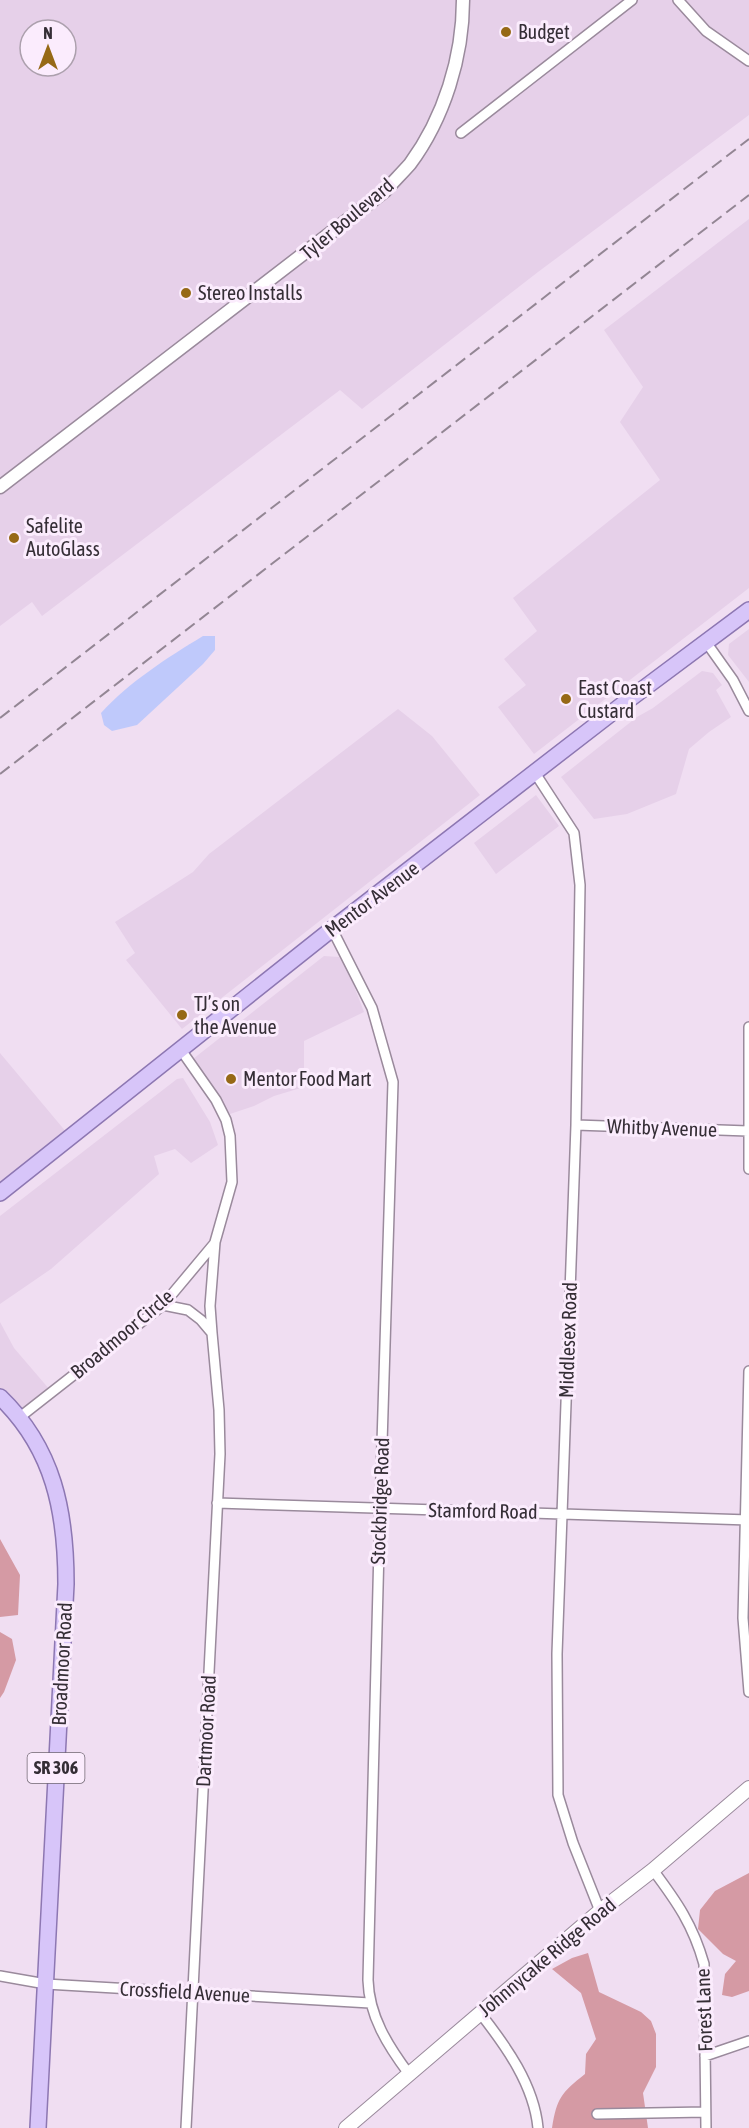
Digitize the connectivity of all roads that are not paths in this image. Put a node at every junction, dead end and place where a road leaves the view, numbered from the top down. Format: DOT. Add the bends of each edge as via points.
graph roads {
  1 [pos="463,0"];
  2 [pos="632,0"];
  3 [pos="678,0"];
  4 [pos="749,61"];
  5 [pos="461,133"];
  6 [pos="0,487"];
  7 [pos="749,610"];
  8 [pos="706,642"];
  9 [pos="749,711"];
  10 [pos="535,773"];
  11 [pos="332,929"];
  12 [pos="749,1027"];
  13 [pos="181,1050"];
  14 [pos="576,1125"];
  15 [pos="747,1131"];
  16 [pos="749,1169"];
  17 [pos="0,1193"];
  18 [pos="215,1242"];
  19 [pos="163,1305"];
  20 [pos="212,1333"];
  21 [pos="749,1371"];
  22 [pos="0,1397"];
  23 [pos="20,1417"];
  24 [pos="217,1503"];
  25 [pos="380,1509"];
  26 [pos="562,1513"];
  27 [pos="747,1520"];
  28 [pos="749,1692"];
  29 [pos="749,1788"];
  30 [pos="653,1870"];
  31 [pos="600,1911"];
  32 [pos="0,1976"];
  33 [pos="46,1984"];
  34 [pos="193,1991"];
  35 [pos="370,2003"];
  36 [pos="480,2013"];
  37 [pos="749,2041"];
  38 [pos="705,2056"];
  39 [pos="409,2074"];
  40 [pos="705,2112"];
  41 [pos="597,2114"];
  42 [pos="38,2128"];
  43 [pos="186,2128"];
  44 [pos="346,2128"];
  45 [pos="538,2128"];
  46 [pos="706,2128"];
  1 -- 6 [label="street, Tyler Boulevard" via="459,52 443,99 410,163 385,191"];
  2 -- 5 [label="street"];
  3 -- 4 [label="street" via="706,31"];
  7 -- 8 [label="main road, Mentor Avenue"];
  8 -- 9 [label="street"];
  8 -- 10 [label="main road, Mentor Avenue"];
  10 -- 11 [label="main road, Mentor Avenue"];
  10 -- 14 [label="street, Middlesex Road" via="574,833 580,885"];
  11 -- 13 [label="main road, Mentor Avenue"];
  11 -- 25 [label="street, Stockbridge Road" via="372,1008 393,1082"];
  12 -- 15 [label="street"];
  13 -- 17 [label="main road, Mentor Avenue"];
  13 -- 18 [label="street, Dartmoor Road" via="216,1100 230,1136 232,1182"];
  14 -- 15 [label="street, Whitby Avenue"];
  14 -- 26 [label="street, Middlesex Road"];
  15 -- 16 [label="street"];
  18 -- 19 [label="street, Broadmoor Circle"];
  18 -- 20 [label="street, Dartmoor Road"];
  19 -- 20 [label="street" via="188,1310"];
  19 -- 23 [label="street, Broadmoor Circle"];
  20 -- 24 [label="street, Dartmoor Road" via="220,1442"];
  21 -- 27 [label="street"];
  22 -- 23 [label="main road, Broadmoor Road / SR 306"];
  23 -- 33 [label="main road, Broadmoor Road / SR 306" via="56,1488 66,1550"];
  24 -- 25 [label="street, Stamford Road"];
  24 -- 34 [label="street, Dartmoor Road"];
  25 -- 26 [label="street, Stamford Road"];
  25 -- 35 [label="street, Stockbridge Road"];
  26 -- 27 [label="street, Stamford Road"];
  26 -- 31 [label="street, Middlesex Road" via="558,1795"];
  27 -- 28 [label="street" via="743,1618"];
  29 -- 30 [label="main road, Johnnycake Ridge Road"];
  30 -- 31 [label="main road, Johnnycake Ridge Road"];
  30 -- 38 [label="street, Forest Lane" via="680,1905 698,1941 704,1964"];
  31 -- 36 [label="main road, Johnnycake Ridge Road"];
  32 -- 33 [label="street, Crossfield Avenue"];
  33 -- 34 [label="street, Crossfield Avenue"];
  33 -- 42 [label="main road, Broadmoor Road / SR 306"];
  34 -- 35 [label="street, Crossfield Avenue"];
  34 -- 43 [label="street, Dartmoor Road"];
  35 -- 39 [label="street, Stockbridge Road" via="388,2043"];
  36 -- 39 [label="main road, Johnnycake Ridge Road"];
  36 -- 45 [label="street" via="519,2070"];
  37 -- 38 [label="street"];
  38 -- 40 [label="street, Forest Lane"];
  39 -- 44 [label="main road, Johnnycake Ridge Road"];
  40 -- 41 [label="street"];
  40 -- 46 [label="street, Forest Lane"];
}
